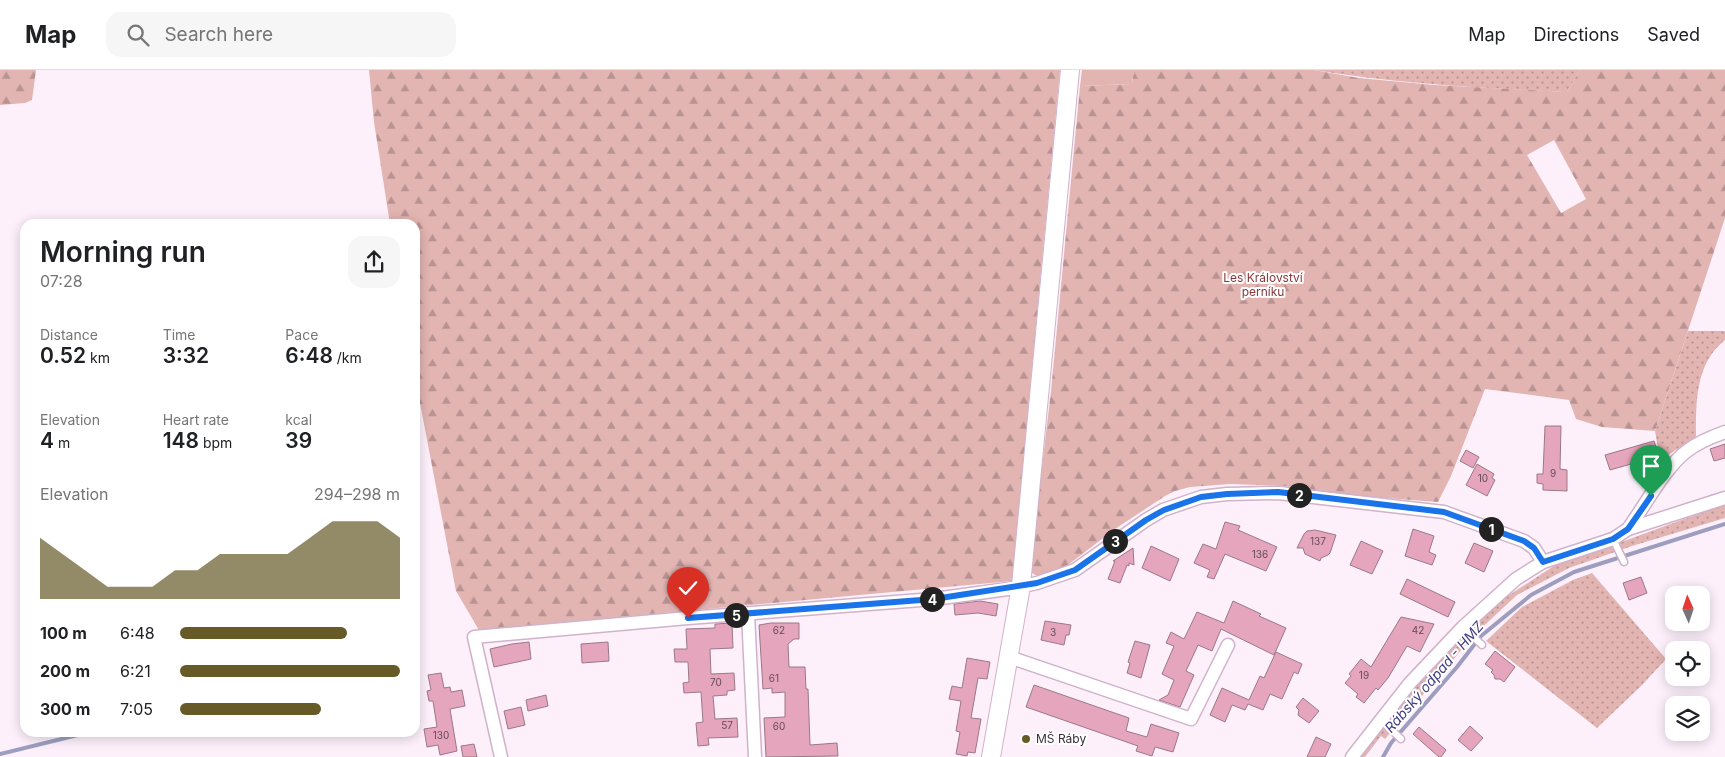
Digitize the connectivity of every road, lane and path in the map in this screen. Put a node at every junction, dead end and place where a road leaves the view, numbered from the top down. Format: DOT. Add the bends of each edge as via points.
graph roads {
  1 [pos="1070,70"];
  2 [pos="1725,432"];
  3 [pos="1725,498"];
  4 [pos="1628,529"];
  5 [pos="1615,544"];
  6 [pos="1543,562"];
  7 [pos="1624,562"];
  8 [pos="1021,586"];
  9 [pos="748,614"];
  10 [pos="1467,631"];
  11 [pos="1228,645"];
  12 [pos="1482,645"];
  13 [pos="1009,657"];
  14 [pos="1380,720"];
  15 [pos="1402,739"];
  16 [pos="501,757"];
  17 [pos="755,757"];
  18 [pos="991,757"];
  19 [pos="1352,757"];
  1 -- 8 [label="street"];
  2 -- 4 [label="street" via="1702,441 1674,463"];
  3 -- 4 [label="street"];
  4 -- 5 [label="street"];
  5 -- 6 [label="street"];
  5 -- 7 [label="lane"];
  6 -- 8 [label="street" via="1534,548 1524,541 1444,512 1278,492 1253,492 1201,497 1164,510 1075,570"];
  6 -- 10 [label="street" via="1516,579"];
  8 -- 9 [label="street" via="934,599"];
  8 -- 13 [label="street"];
  9 -- 16 [label="street" via="474,637"];
  9 -- 17 [label="street"];
  10 -- 12 [label="lane"];
  10 -- 14 [label="street" via="1410,683"];
  11 -- 13 [label="street" via="1191,719"];
  13 -- 18 [label="street"];
  14 -- 15 [label="lane"];
  14 -- 19 [label="street"];
}
